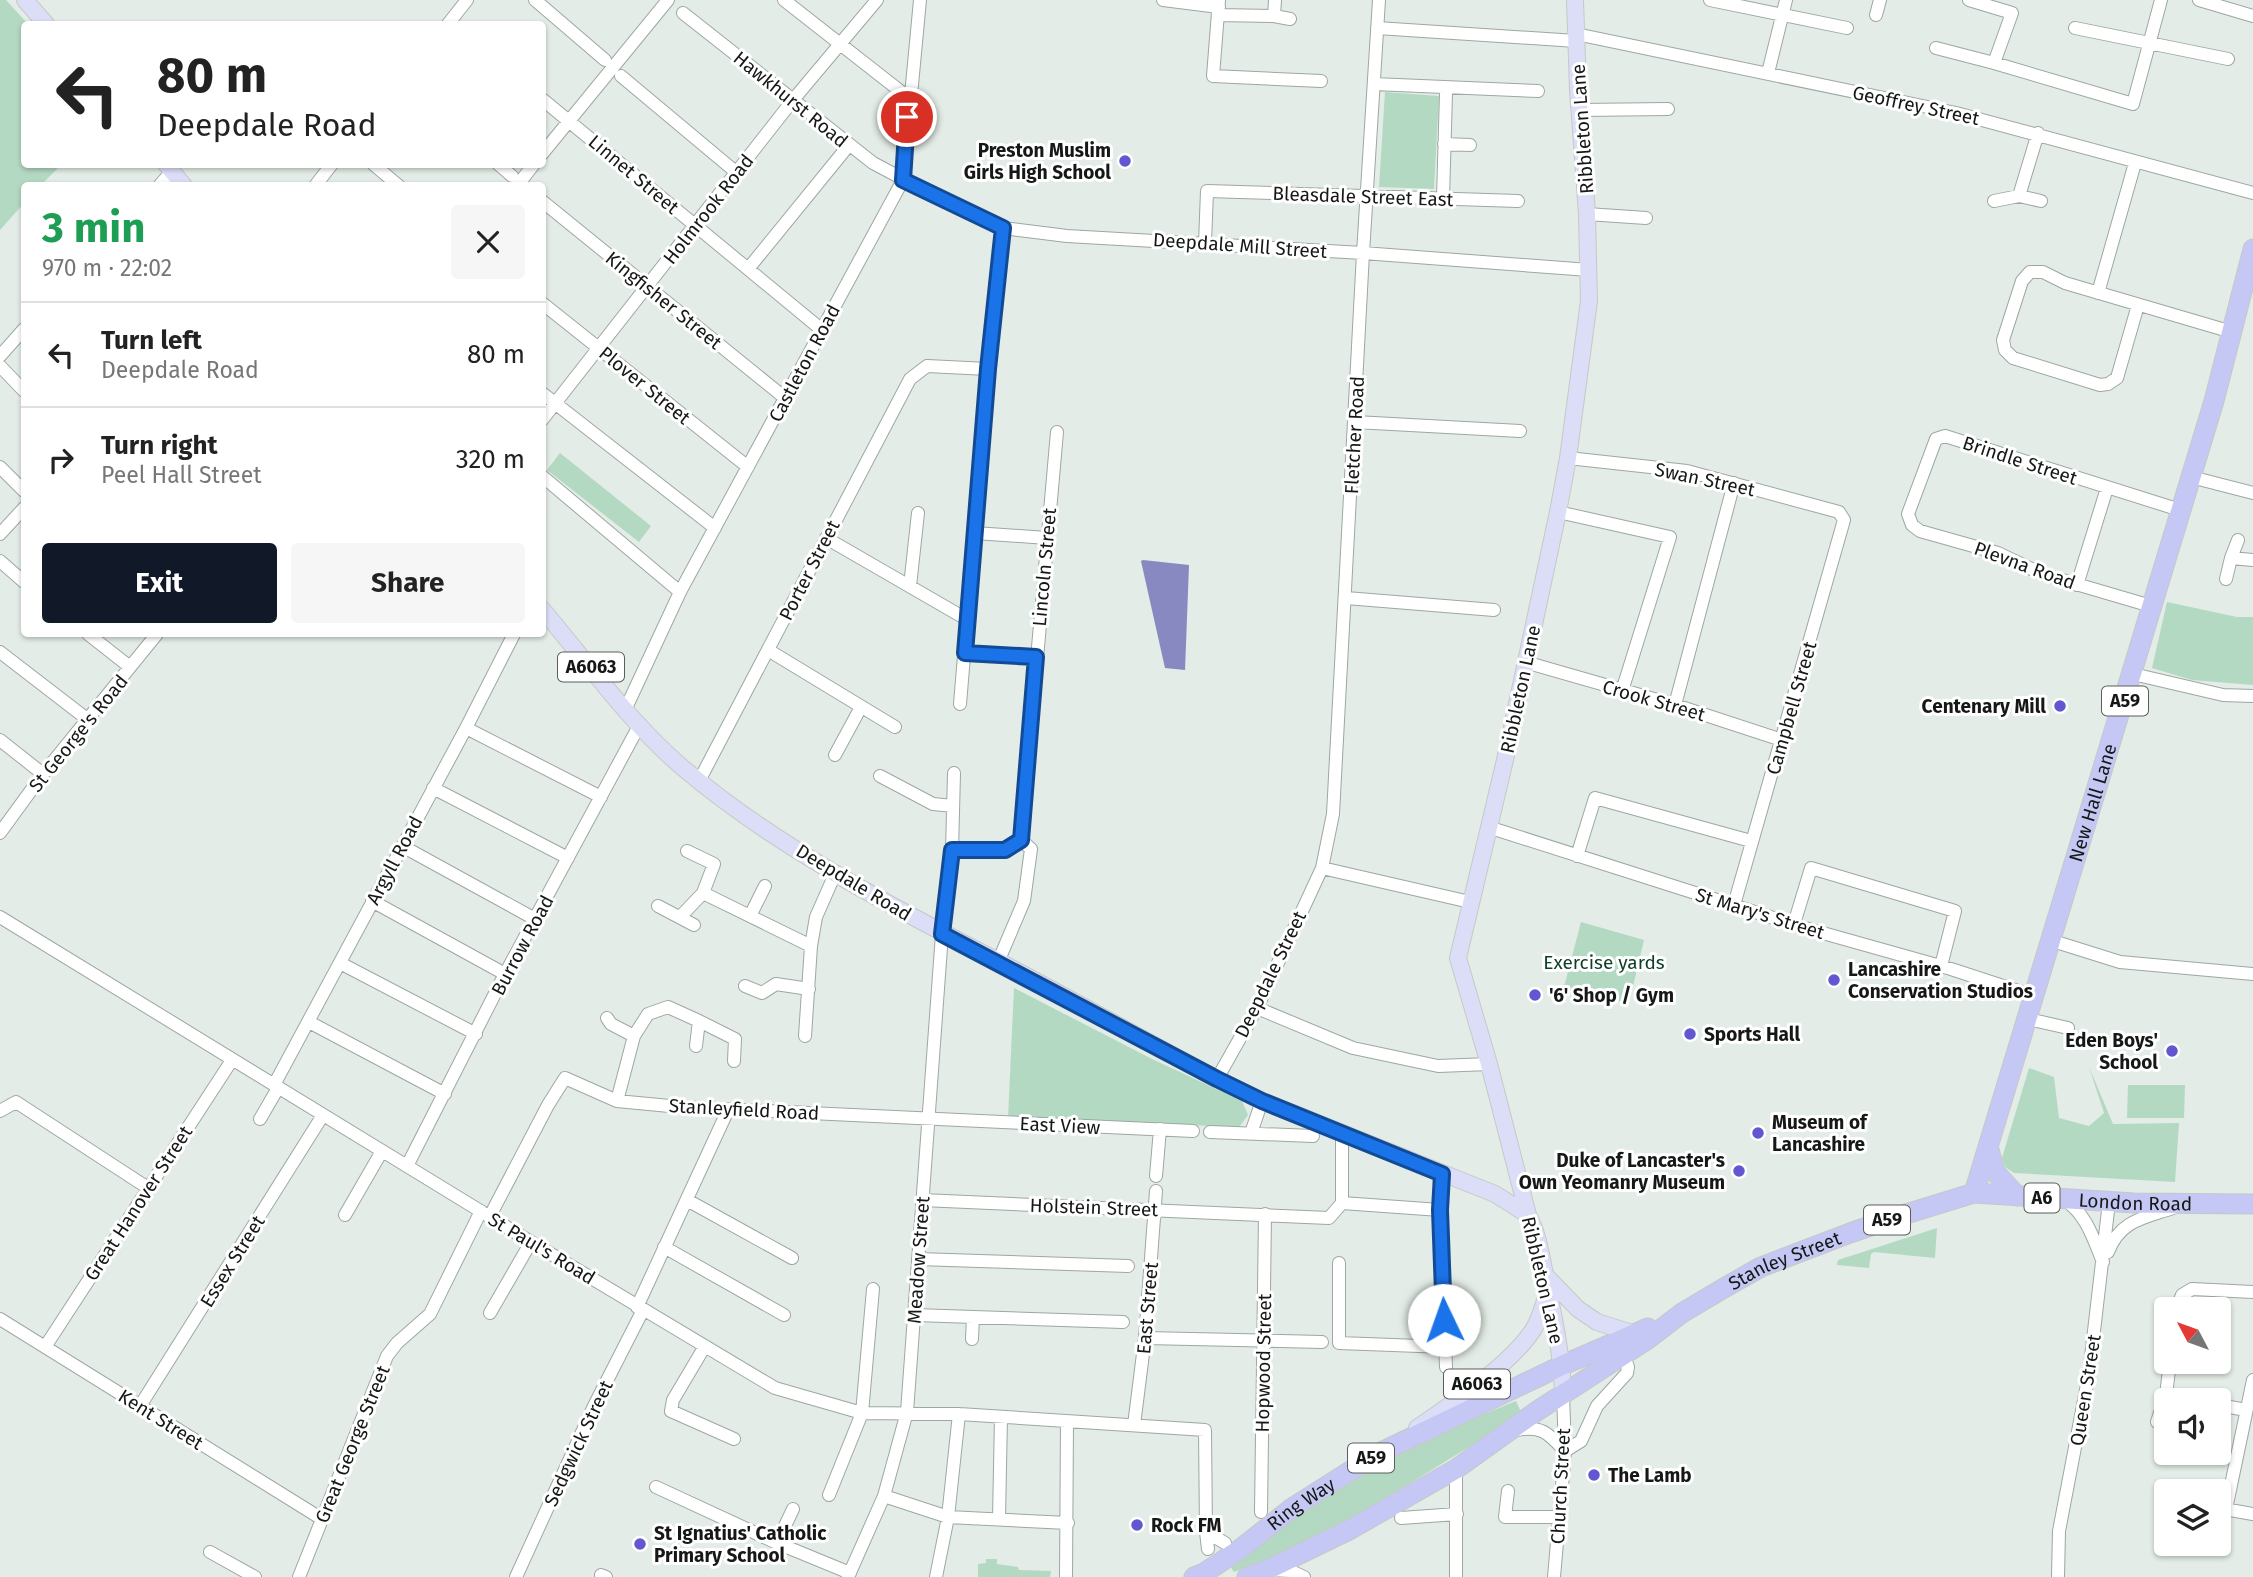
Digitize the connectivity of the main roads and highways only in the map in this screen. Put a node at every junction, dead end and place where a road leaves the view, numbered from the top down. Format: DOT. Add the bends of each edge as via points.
graph roads {
  1 [pos="25,0"];
  2 [pos="1575,0"];
  3 [pos="43,21"];
  4 [pos="169,168"];
  5 [pos="181,182"];
  6 [pos="2253,249"];
  7 [pos="546,614"];
  8 [pos="1989,1150"];
  9 [pos="1517,1170"];
  10 [pos="1975,1193"];
  11 [pos="1495,1194"];
  12 [pos="2017,1196"];
  13 [pos="2253,1203"];
  14 [pos="1528,1215"];
  15 [pos="1546,1282"];
  16 [pos="1682,1314"];
  17 [pos="1635,1334"];
  18 [pos="1563,1365"];
  19 [pos="1563,1394"];
  20 [pos="1377,1454"];
  21 [pos="1194,1577"];
  22 [pos="1247,1577"];
  1 -- 3 [label="main road"];
  2 -- 9 [label="main road, Ribbleton Lane" via="1589,301 1558,512 1458,958"];
  4 -- 5 [label="main road"];
  6 -- 8 [label="highway, New Hall Lane / A59" via="2191,477"];
  7 -- 11 [label="main road, Deepdale Road / A6063" via="680,766 835,874 1262,1101"];
  8 -- 10 [label="highway, New Hall Lane / A59"];
  8 -- 12 [label="highway" via="1995,1171"];
  9 -- 11 [label="main road" via="1509,1186"];
  9 -- 14 [label="main road, Ribbleton Lane"];
  10 -- 12 [label="highway, London Road / A6"];
  10 -- 16 [label="highway, Stanley Street / A59" via="1761,1267"];
  11 -- 14 [label="main road, Deepdale Road / A6063"];
  12 -- 13 [label="highway, London Road / A6"];
  14 -- 15 [label="main road, Ribbleton Lane"];
  15 -- 17 [label="main road" via="1597,1322"];
  15 -- 18 [label="main road, Ribbleton Lane"];
  15 -- 20 [label="main road, A6063" via="1540,1317 1517,1350 1457,1401"];
  16 -- 17 [label="highway, Stanley Street / A59"];
  16 -- 19 [label="highway, Stanley Street / A59"];
  17 -- 18 [label="highway, Stanley Street / A59"];
  18 -- 19 [label="main road, Ribbleton Lane"];
  18 -- 20 [label="highway, Ring Way / A59"];
  19 -- 22 [label="highway, Ring Way / A59" via="1456,1469 1351,1529"];
  20 -- 21 [label="highway, Ring Way / A59"];
}
